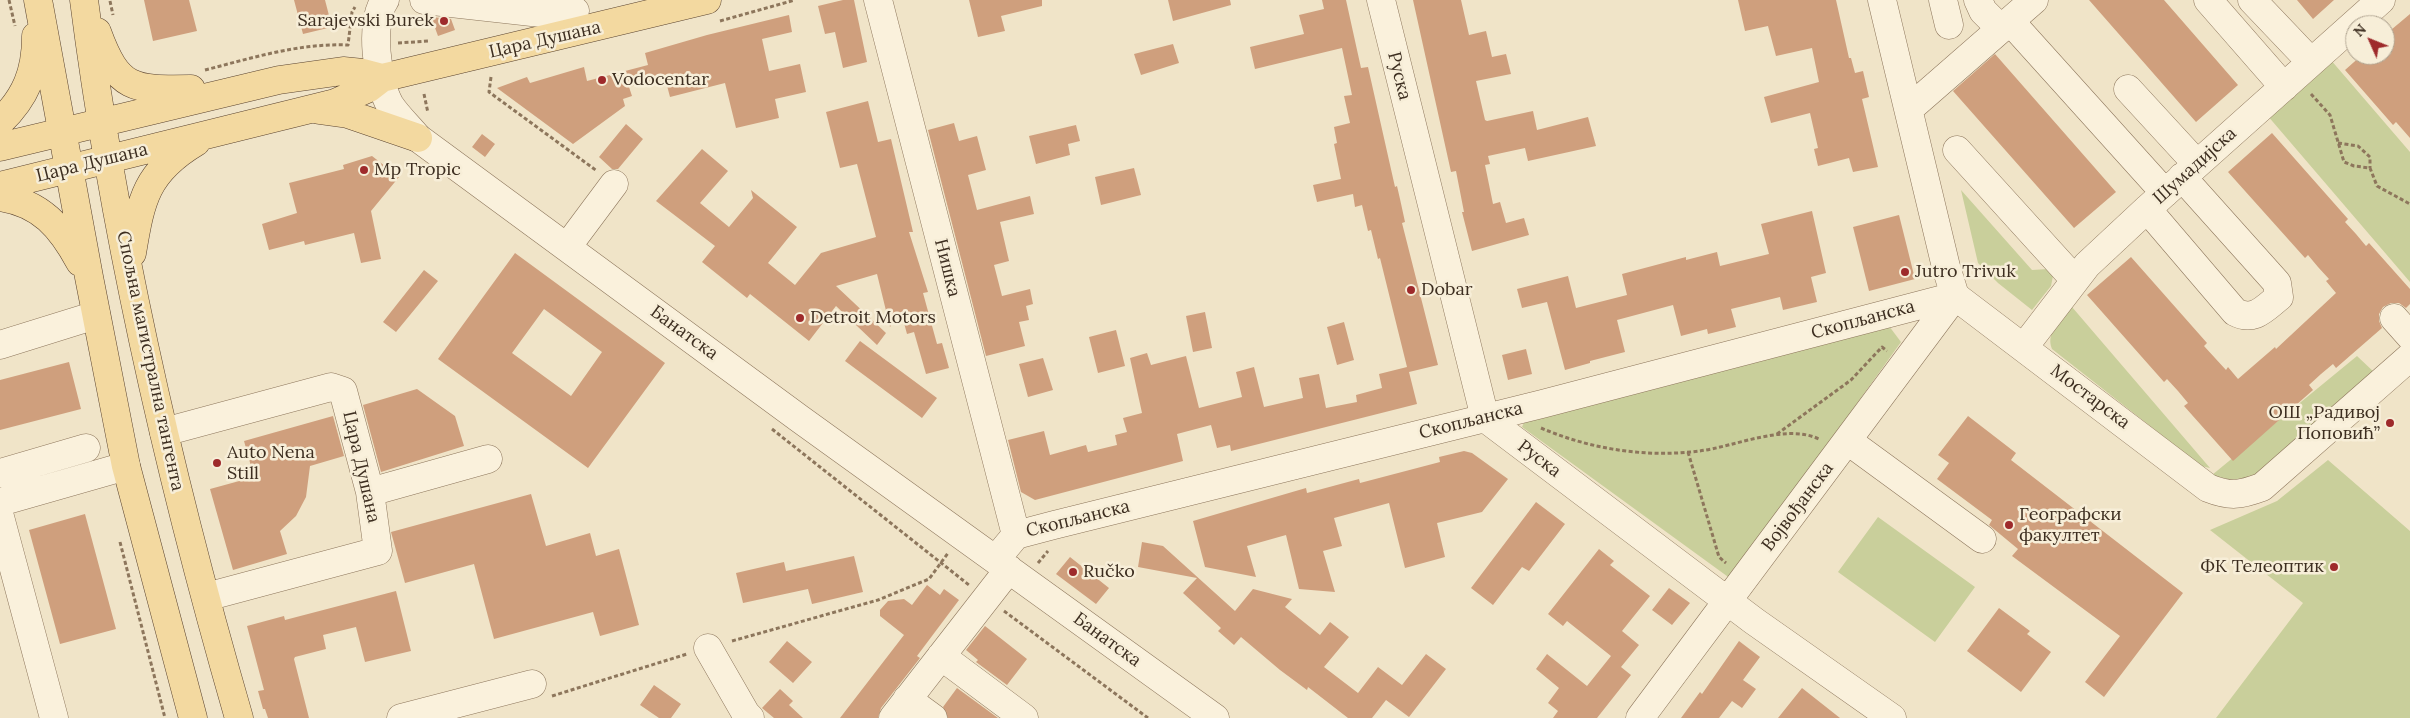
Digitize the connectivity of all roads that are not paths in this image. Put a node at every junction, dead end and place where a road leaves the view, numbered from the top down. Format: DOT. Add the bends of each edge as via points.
graph roads {
  1 [pos="37,0"];
  2 [pos="85,0"];
  3 [pos="385,0"];
  4 [pos="408,0"];
  5 [pos="424,0"];
  6 [pos="878,0"];
  7 [pos="1381,0"];
  8 [pos="1882,0"];
  9 [pos="1978,0"];
  10 [pos="2034,0"];
  11 [pos="2208,0"];
  12 [pos="2252,0"];
  13 [pos="2381,0"];
  14 [pos="567,5"];
  15 [pos="710,11"];
  16 [pos="624,21"];
  17 [pos="376,25"];
  18 [pos="2006,25"];
  19 [pos="2297,75"];
  20 [pos="382,78"];
  21 [pos="240,88"];
  22 [pos="2128,89"];
  23 [pos="1909,109"];
  24 [pos="307,110"];
  25 [pos="0,122"];
  26 [pos="102,122"];
  27 [pos="62,132"];
  28 [pos="213,133"];
  29 [pos="418,138"];
  30 [pos="0,147"];
  31 [pos="1957,150"];
  32 [pos="108,159"];
  33 [pos="68,168"];
  34 [pos="614,184"];
  35 [pos="0,186"];
  36 [pos="2173,186"];
  37 [pos="0,197"];
  38 [pos="567,248"];
  39 [pos="128,272"];
  40 [pos="88,277"];
  41 [pos="2075,280"];
  42 [pos="1956,296"];
  43 [pos="96,315"];
  44 [pos="0,346"];
  45 [pos="2024,347"];
  46 [pos="2410,357"];
  47 [pos="1485,418"];
  48 [pos="164,432"];
  49 [pos="1846,445"];
  50 [pos="86,448"];
  51 [pos="488,459"];
  52 [pos="126,466"];
  53 [pos="0,473"];
  54 [pos="370,492"];
  55 [pos="0,502"];
  56 [pos="0,517"];
  57 [pos="1016,536"];
  58 [pos="1982,539"];
  59 [pos="1013,565"];
  60 [pos="206,597"];
  61 [pos="1727,601"];
  62 [pos="708,648"];
  63 [pos="941,656"];
  64 [pos="532,684"];
  65 [pos="900,709"];
  66 [pos="1206,715"];
  67 [pos="54,718"];
  68 [pos="193,718"];
  69 [pos="239,718"];
  70 [pos="401,718"];
  71 [pos="750,718"];
  72 [pos="933,718"];
  73 [pos="1024,718"];
  74 [pos="1640,718"];
  75 [pos="1892,718"];
  1 -- 25 [label="main road" via="36,52 32,72 24,93"];
  1 -- 27 [label="main road"];
  2 -- 21 [label="main road" via="108,60 124,79 138,87"];
  2 -- 26 [label="main road, Спољна магистрална тангента"];
  3 -- 17 [label="street, Банатска"];
  4 -- 17 [label="street" via="389,9"];
  5 -- 14 [label="street" via="550,14"];
  6 -- 57 [label="street, Нишка"];
  7 -- 47 [label="street, Руска"];
  8 -- 23 [label="street"];
  9 -- 18 [label="street" via="1983,11"];
  10 -- 18 [label="street"];
  11 -- 19 [label="street"];
  12 -- 19 [label="street"];
  13 -- 19 [label="street, Шумадијска"];
  14 -- 16 [label="street"];
  15 -- 16 [label="main road, Цара Душана"];
  16 -- 20 [label="main road, Цара Душана"];
  17 -- 20 [label="street, Банатска" via="375,45"];
  18 -- 23 [label="street"];
  18 -- 36 [label="street"];
  19 -- 36 [label="street, Шумадијска"];
  20 -- 21 [label="main road, Цара Душана" via="352,71 323,73"];
  20 -- 24 [label="main road, Цара Душана" via="352,97"];
  20 -- 29 [label="street, Банатска" via="389,103"];
  21 -- 26 [label="main road, Цара Душана"];
  22 -- 36 [label="street"];
  23 -- 42 [label="street" via="1946,267"];
  24 -- 28 [label="main road, Цара Душана"];
  24 -- 29 [label="main road" via="348,114"];
  26 -- 27 [label="main road, Цара Душана"];
  26 -- 32 [label="main road, Спољна магистрална тангента"];
  27 -- 30 [label="main road, Цара Душана"];
  27 -- 33 [label="main road"];
  28 -- 32 [label="main road, Цара Душана"];
  28 -- 39 [label="main road" via="163,167 150,183 139,209"];
  29 -- 38 [label="street, Банатска"];
  31 -- 41 [label="street"];
  32 -- 33 [label="main road, Цара Душана"];
  32 -- 39 [label="main road, Спољна магистрална тангента"];
  33 -- 35 [label="main road, Цара Душана"];
  33 -- 40 [label="main road"];
  34 -- 38 [label="street"];
  36 -- 41 [label="street, Шумадијска" via="2087,265"];
  37 -- 40 [label="main road" via="20,200 48,218 61,231"];
  38 -- 59 [label="street, Банатска"];
  39 -- 48 [label="main road, Спољна магистрална тангента"];
  40 -- 43 [label="main road"];
  41 -- 45 [label="street, Шумадијска"];
  42 -- 45 [label="street, Мостарска"];
  42 -- 47 [label="street, Скопљанска"];
  42 -- 49 [label="street, Војвођанска"];
  43 -- 44 [label="street"];
  43 -- 52 [label="main road"];
  45 -- 46 [label="street, Мостарска" via="2208,488 2226,495 2243,494 2262,487"];
  47 -- 57 [label="street, Скопљанска"];
  47 -- 61 [label="street, Руска"];
  48 -- 54 [label="street, Цара Душана" via="331,387 343,391"];
  48 -- 60 [label="main road, Спољна магистрална тангента"];
  49 -- 58 [label="street"];
  49 -- 61 [label="street, Војвођанска"];
  50 -- 53 [label="street"];
  51 -- 54 [label="street"];
  52 -- 55 [label="street"];
  52 -- 68 [label="main road"];
  54 -- 60 [label="street, Цара Душана" via="378,551"];
  56 -- 67 [label="street"];
  57 -- 59 [label="street, Скопљанска"];
  59 -- 63 [label="street"];
  59 -- 66 [label="street, Банатска"];
  60 -- 69 [label="main road, Спољна магистрална тангента"];
  61 -- 74 [label="street, Војвођанска"];
  61 -- 75 [label="street, Руска"];
  62 -- 71 [label="street"];
  63 -- 65 [label="street"];
  63 -- 73 [label="street"];
  64 -- 70 [label="street"];
  65 -- 72 [label="street"];
}
